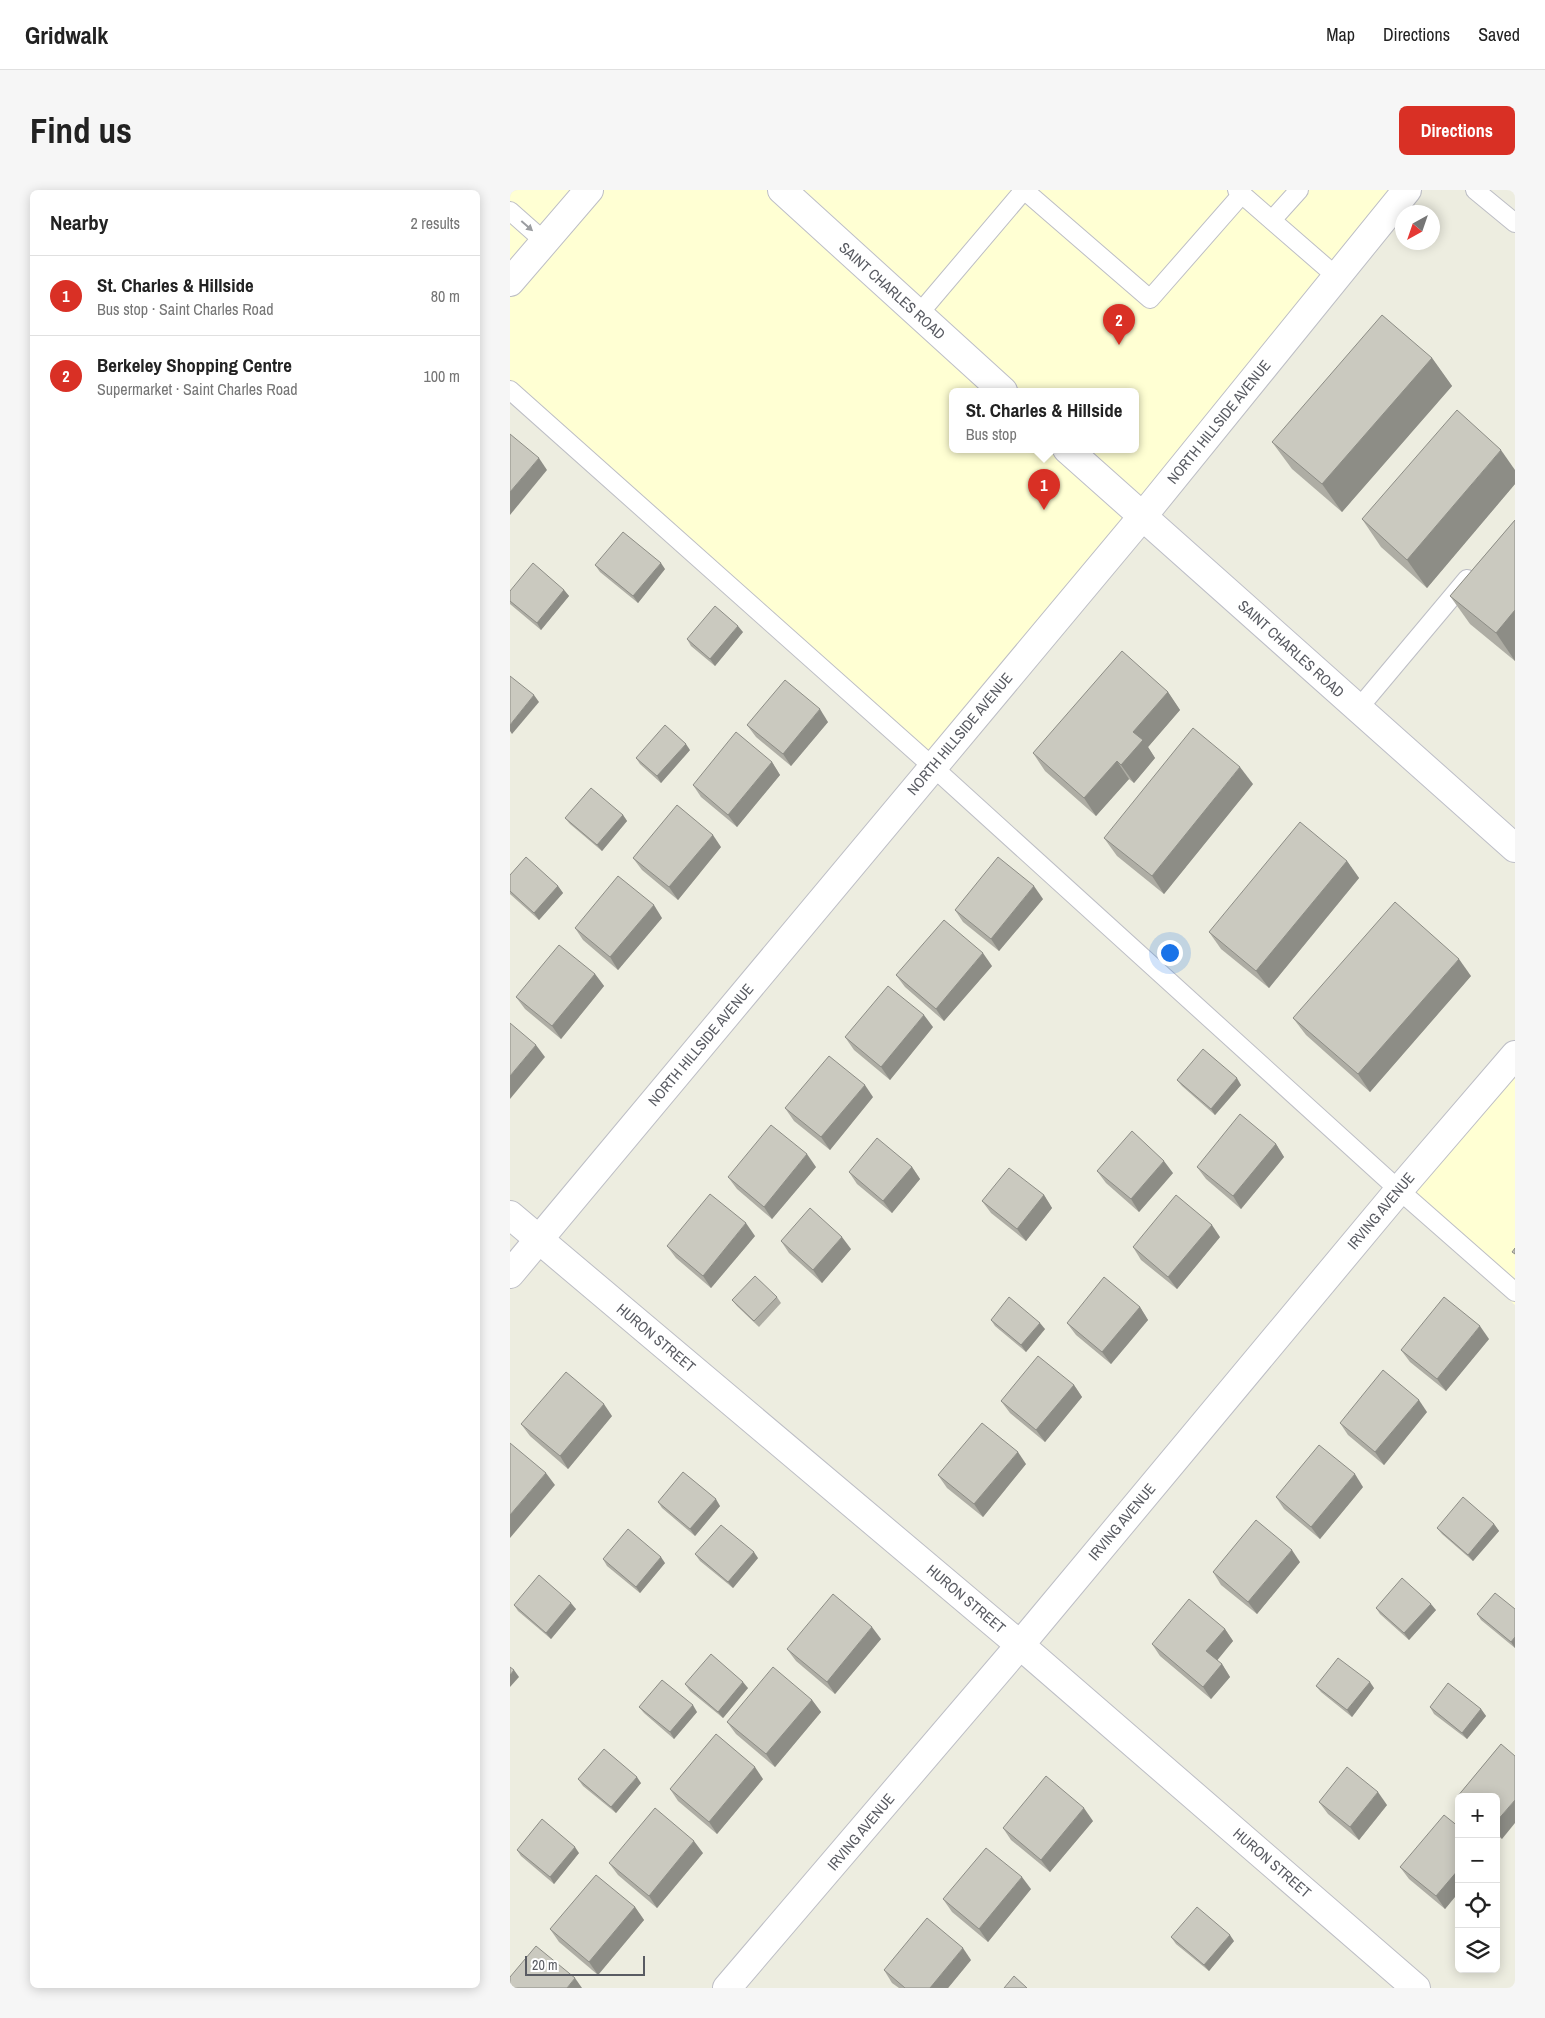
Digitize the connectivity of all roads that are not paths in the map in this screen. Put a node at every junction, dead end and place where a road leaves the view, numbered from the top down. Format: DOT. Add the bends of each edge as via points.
graph roads {
  1 [pos="589,190"];
  2 [pos="782,190"];
  3 [pos="1024,190"];
  4 [pos="1299,190"];
  5 [pos="1407,190"];
  6 [pos="1475,190"];
  7 [pos="1239,192"];
  8 [pos="510,211"];
  9 [pos="1272,220"];
  10 [pos="1515,224"];
  11 [pos="545,242"];
  12 [pos="1336,277"];
  13 [pos="511,280"];
  14 [pos="918,315"];
  15 [pos="1000,388"];
  16 [pos="510,390"];
  17 [pos="1071,453"];
  18 [pos="1142,517"];
  19 [pos="1477,568"];
  20 [pos="1358,709"];
  21 [pos="933,767"];
  22 [pos="1515,848"];
  23 [pos="1515,1055"];
  24 [pos="1399,1190"];
  25 [pos="510,1215"];
  26 [pos="539,1240"];
  27 [pos="510,1274"];
  28 [pos="1515,1292"];
  29 [pos="1020,1645"];
  30 [pos="727,1988"];
  31 [pos="1416,1988"];
  1 -- 11 [label="street"];
  2 -- 14 [label="street, SAINT CHARLES ROAD"];
  3 -- 7 [label="lane" via="1150,299"];
  3 -- 14 [label="lane"];
  4 -- 9 [label="lane"];
  5 -- 12 [label="street, NORTH HILLSIDE AVENUE"];
  6 -- 10 [label="lane"];
  7 -- 9 [label="lane"];
  8 -- 11 [label="lane, one-way"];
  9 -- 12 [label="lane"];
  11 -- 13 [label="street"];
  12 -- 18 [label="street, NORTH HILLSIDE AVENUE"];
  14 -- 15 [label="street, SAINT CHARLES ROAD"];
  16 -- 21 [label="lane"];
  17 -- 18 [label="street, SAINT CHARLES ROAD"];
  18 -- 20 [label="street, SAINT CHARLES ROAD"];
  18 -- 21 [label="street, NORTH HILLSIDE AVENUE"];
  19 -- 20 [label="lane"];
  20 -- 22 [label="street, SAINT CHARLES ROAD"];
  21 -- 24 [label="lane"];
  21 -- 26 [label="street, NORTH HILLSIDE AVENUE"];
  23 -- 24 [label="street, IRVING AVENUE"];
  24 -- 28 [label="lane"];
  24 -- 29 [label="street, IRVING AVENUE"];
  25 -- 26 [label="street, HURON STREET"];
  26 -- 27 [label="street, NORTH HILLSIDE AVENUE"];
  26 -- 29 [label="street, HURON STREET"];
  29 -- 30 [label="street, IRVING AVENUE"];
  29 -- 31 [label="street, HURON STREET"];
}
